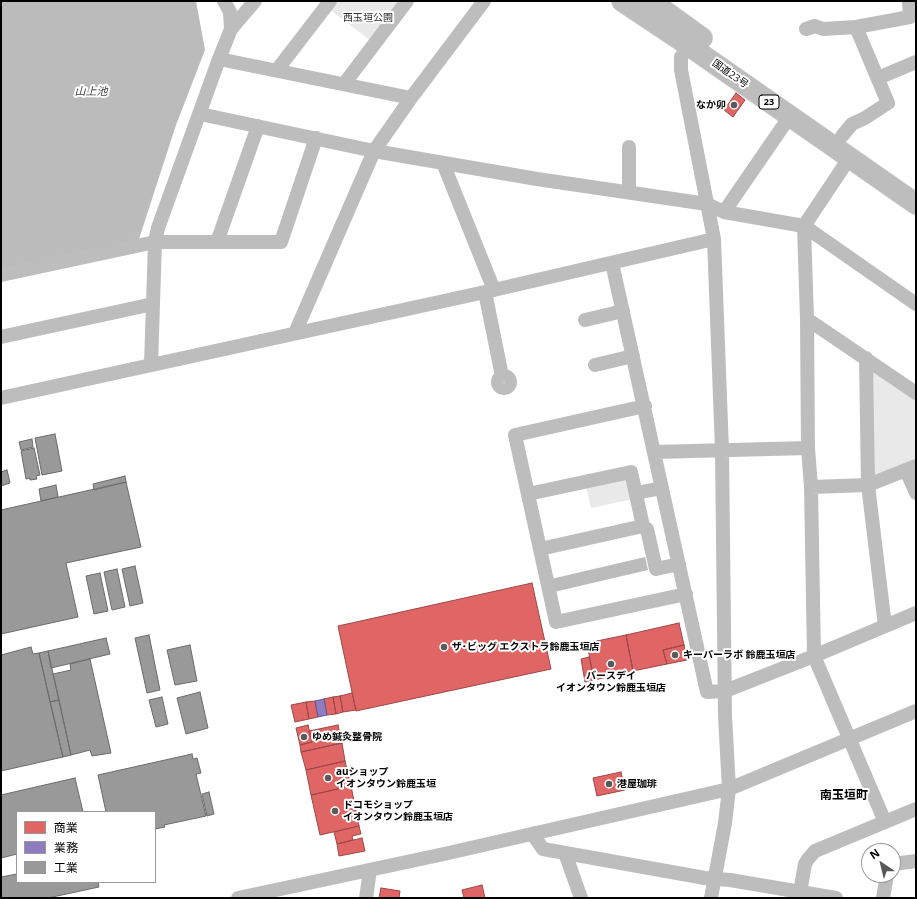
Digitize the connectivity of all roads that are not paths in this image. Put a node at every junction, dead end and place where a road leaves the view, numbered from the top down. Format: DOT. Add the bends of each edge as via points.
graph roads {
  1 [pos="224,1"];
  2 [pos="255,1"];
  3 [pos="330,1"];
  4 [pos="407,1"];
  5 [pos="622,1"];
  6 [pos="651,1"];
  7 [pos="909,1"];
  8 [pos="479,3"];
  9 [pos="856,27"];
  10 [pos="806,28"];
  11 [pos="231,29"];
  12 [pos="692,40"];
  13 [pos="219,59"];
  14 [pos="916,62"];
  15 [pos="277,70"];
  16 [pos="878,78"];
  17 [pos="344,84"];
  18 [pos="412,98"];
  19 [pos="200,114"];
  20 [pos="790,116"];
  21 [pos="258,126"];
  22 [pos="842,136"];
  23 [pos="316,138"];
  24 [pos="629,147"];
  25 [pos="374,151"];
  26 [pos="850,157"];
  27 [pos="444,163"];
  28 [pos="916,188"];
  29 [pos="629,192"];
  30 [pos="707,204"];
  31 [pos="916,204"];
  32 [pos="724,212"];
  33 [pos="804,226"];
  34 [pos="714,240"];
  35 [pos="155,242"];
  36 [pos="217,242"];
  37 [pos="612,263"];
  38 [pos="1,276"];
  39 [pos="490,291"];
  40 [pos="153,304"];
  41 [pos="916,304"];
  42 [pos="623,311"];
  43 [pos="807,319"];
  44 [pos="585,320"];
  45 [pos="295,333"];
  46 [pos="1,337"];
  47 [pos="633,356"];
  48 [pos="866,358"];
  49 [pos="151,365"];
  50 [pos="595,365"];
  51 [pos="502,376"];
  52 [pos="916,393"];
  53 [pos="1,398"];
  54 [pos="645,406"];
  55 [pos="808,448"];
  56 [pos="722,450"];
  57 [pos="654,452"];
  58 [pos="911,468"];
  59 [pos="868,485"];
  60 [pos="811,487"];
  61 [pos="662,488"];
  62 [pos="636,493"];
  63 [pos="916,493"];
  64 [pos="528,494"];
  65 [pos="643,526"];
  66 [pos="540,549"];
  67 [pos="680,564"];
  68 [pos="686,594"];
  69 [pos="916,613"];
  70 [pos="886,626"];
  71 [pos="814,656"];
  72 [pos="724,690"];
  73 [pos="916,711"];
  74 [pos="849,739"];
  75 [pos="729,789"];
  76 [pos="916,809"];
  77 [pos="885,822"];
  78 [pos="535,833"];
  79 [pos="565,853"];
  80 [pos="916,861"];
  81 [pos="901,863"];
  82 [pos="370,870"];
  83 [pos="714,879"];
  84 [pos="885,883"];
  85 [pos="799,895"];
  86 [pos="238,898"];
  87 [pos="366,898"];
  88 [pos="581,898"];
  89 [pos="711,898"];
  90 [pos="836,898"];
  91 [pos="883,898"];
  1 -- 11 [label="street" via="230,12"];
  2 -- 11 [label="street"];
  3 -- 15 [label="street"];
  4 -- 17 [label="street"];
  5 -- 12 [label="highway, 国道23号 / 23"];
  6 -- 12 [label="highway, 国道23号 / 23"];
  7 -- 9 [label="street" via="910,17"];
  8 -- 18 [label="street"];
  9 -- 10 [label="street"];
  9 -- 16 [label="street"];
  11 -- 13 [label="street"];
  12 -- 20 [label="highway, 国道23号 / 23"];
  12 -- 22 [label="highway, 国道23号 / 23"];
  12 -- 30 [label="street" via="681,57 681,70"];
  13 -- 15 [label="street"];
  13 -- 19 [label="street"];
  14 -- 16 [label="street"];
  15 -- 17 [label="street"];
  16 -- 22 [label="street" via="888,103 852,124"];
  17 -- 18 [label="street"];
  18 -- 25 [label="street"];
  19 -- 21 [label="street"];
  19 -- 35 [label="street"];
  20 -- 26 [label="highway, 国道23号 / 23"];
  20 -- 32 [label="street"];
  21 -- 23 [label="street"];
  21 -- 36 [label="street"];
  22 -- 28 [label="highway, 国道23号 / 23"];
  23 -- 25 [label="street"];
  23 -- 36 [label="street" via="281,242"];
  24 -- 29 [label="street"];
  25 -- 27 [label="street"];
  25 -- 45 [label="street"];
  26 -- 31 [label="highway, 国道23号 / 23"];
  26 -- 33 [label="street"];
  27 -- 29 [label="street"];
  27 -- 39 [label="street"];
  29 -- 30 [label="street"];
  30 -- 32 [label="street"];
  30 -- 34 [label="street"];
  32 -- 33 [label="street"];
  33 -- 41 [label="street"];
  33 -- 43 [label="street"];
  34 -- 37 [label="street"];
  34 -- 56 [label="street"];
  35 -- 36 [label="street"];
  35 -- 38 [label="street"];
  35 -- 40 [label="street"];
  37 -- 39 [label="street"];
  37 -- 42 [label="street"];
  39 -- 45 [label="street"];
  39 -- 51 [label="street"];
  40 -- 46 [label="street"];
  40 -- 49 [label="street"];
  42 -- 44 [label="street"];
  42 -- 47 [label="street"];
  43 -- 48 [label="street"];
  43 -- 55 [label="street"];
  45 -- 49 [label="street"];
  47 -- 50 [label="street"];
  47 -- 54 [label="street"];
  48 -- 52 [label="street"];
  48 -- 59 [label="street"];
  49 -- 53 [label="street"];
  54 -- 57 [label="street"];
  54 -- 64 [label="street" via="515,435"];
  55 -- 56 [label="street"];
  55 -- 60 [label="street"];
  56 -- 57 [label="street"];
  56 -- 72 [label="street"];
  57 -- 61 [label="street"];
  58 -- 59 [label="street"];
  58 -- 63 [label="street"];
  59 -- 60 [label="street"];
  59 -- 70 [label="street"];
  60 -- 71 [label="street"];
  61 -- 62 [label="street"];
  61 -- 67 [label="street"];
  62 -- 64 [label="street" via="631,472"];
  62 -- 65 [label="street"];
  64 -- 66 [label="street"];
  65 -- 66 [label="street"];
  65 -- 67 [label="street" via="647,529 656,569"];
  66 -- 68 [label="street" via="556,622"];
  67 -- 68 [label="street"];
  68 -- 72 [label="street" via="708,692"];
  69 -- 70 [label="street"];
  70 -- 71 [label="street"];
  71 -- 72 [label="street"];
  71 -- 74 [label="street"];
  72 -- 75 [label="street"];
  73 -- 74 [label="street"];
  74 -- 75 [label="street"];
  74 -- 77 [label="street"];
  75 -- 78 [label="street"];
  75 -- 83 [label="street"];
  76 -- 77 [label="street"];
  77 -- 85 [label="street" via="815,851 805,864"];
  78 -- 79 [label="street" via="543,849"];
  78 -- 82 [label="street"];
  79 -- 83 [label="street"];
  79 -- 88 [label="street"];
  80 -- 81 [label="street"];
  82 -- 86 [label="street"];
  82 -- 87 [label="street"];
  83 -- 85 [label="street"];
  83 -- 89 [label="street"];
  84 -- 91 [label="street"];
  85 -- 90 [label="street"];
}
